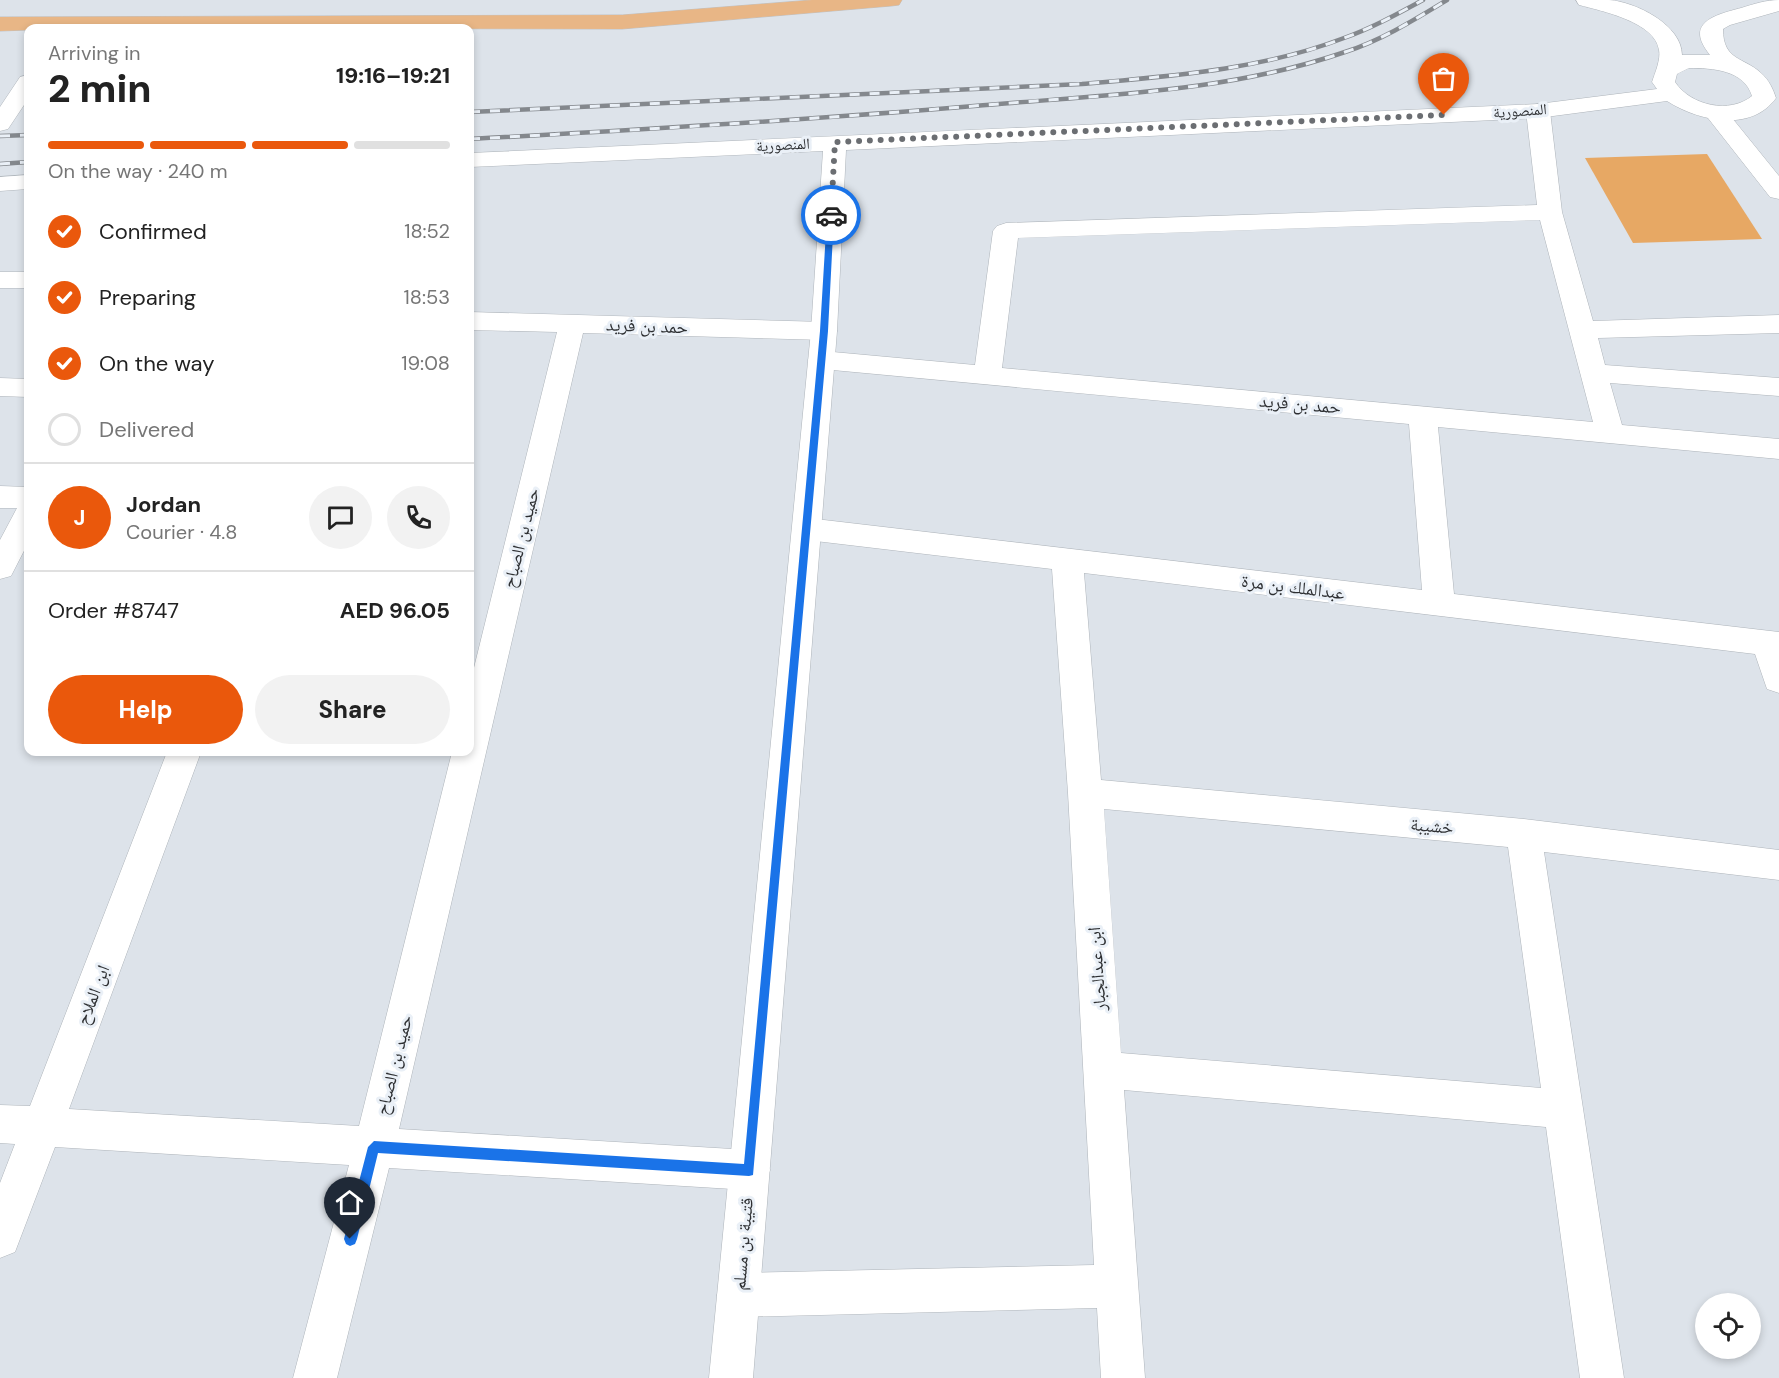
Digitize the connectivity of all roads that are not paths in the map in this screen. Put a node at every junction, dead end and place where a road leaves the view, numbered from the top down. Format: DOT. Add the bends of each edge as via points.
graph roads {
  1 [pos="630,0"];
  2 [pos="702,0"];
  3 [pos="891,0"];
  4 [pos="1587,0"];
  5 [pos="355,2"];
  6 [pos="1779,4"];
  7 [pos="0,5"];
  8 [pos="0,24"];
  9 [pos="327,24"];
  10 [pos="24,26"];
  11 [pos="1731,66"];
  12 [pos="1666,70"];
  13 [pos="1768,80"];
  14 [pos="24,88"];
  15 [pos="1670,94"];
  16 [pos="1538,111"];
  17 [pos="1716,113"];
  18 [pos="0,124"];
  19 [pos="835,142"];
  20 [pos="474,160"];
  21 [pos="24,183"];
  22 [pos="0,184"];
  23 [pos="1779,192"];
  24 [pos="1550,212"];
  25 [pos="0,280"];
  26 [pos="24,280"];
  27 [pos="474,321"];
  28 [pos="572,324"];
  29 [pos="1779,324"];
  30 [pos="1582,330"];
  31 [pos="823,346"];
  32 [pos="1593,373"];
  33 [pos="987,375"];
  34 [pos="0,387"];
  35 [pos="1779,387"];
  36 [pos="24,388"];
  37 [pos="1423,416"];
  38 [pos="1610,433"];
  39 [pos="1779,448"];
  40 [pos="0,497"];
  41 [pos="24,497"];
  42 [pos="24,523"];
  43 [pos="807,529"];
  44 [pos="1067,560"];
  45 [pos="0,568"];
  46 [pos="1439,604"];
  47 [pos="1774,643"];
  48 [pos="1779,680"];
  49 [pos="474,730"];
  50 [pos="183,756"];
  51 [pos="468,756"];
  52 [pos="1085,793"];
  53 [pos="1524,834"];
  54 [pos="1779,865"];
  55 [pos="1103,1070"];
  56 [pos="1563,1109"];
  57 [pos="0,1124"];
  58 [pos="44,1127"];
  59 [pos="374,1147"];
  60 [pos="749,1170"];
  61 [pos="0,1237"];
  62 [pos="1117,1286"];
  63 [pos="739,1295"];
  64 [pos="315,1378"];
  65 [pos="731,1378"];
  66 [pos="1123,1378"];
  67 [pos="1602,1378"];
  1 -- 2 [label="main road"];
  3 -- 9 [label="main road" via="622,22"];
  4 -- 12 [label="street" via="1636,15 1657,27 1671,53"];
  5 -- 7 [label="main road"];
  6 -- 11 [label="street" via="1722,20 1712,27 1712,43"];
  8 -- 10 [label="main road"];
  11 -- 12 [label="street" via="1685,61"];
  11 -- 13 [label="street"];
  12 -- 15 [label="street" via="1662,77"];
  13 -- 17 [label="street" via="1759,106 1734,114"];
  14 -- 18 [label="street"];
  15 -- 16 [label="street, المنصورية"];
  15 -- 17 [label="street" via="1698,109"];
  16 -- 19 [label="street, المنصورية"];
  16 -- 24 [label="street"];
  17 -- 23 [label="street"];
  19 -- 20 [label="street, المنصورية"];
  19 -- 31 [label="street, قتيبة بن مسلم"];
  21 -- 22 [label="street"];
  24 -- 30 [label="street"];
  24 -- 33 [label="street" via="1006,231"];
  25 -- 26 [label="street"];
  27 -- 28 [label="street, حمد بن فريد"];
  28 -- 31 [label="street, حمد بن فريد"];
  28 -- 49 [label="street, حميد بن الصباح"];
  29 -- 30 [label="street"];
  30 -- 32 [label="street"];
  31 -- 33 [label="street, حمد بن فريد"];
  31 -- 43 [label="street, قتيبة بن مسلم"];
  32 -- 35 [label="street"];
  32 -- 38 [label="street"];
  33 -- 37 [label="street, حمد بن فريد"];
  34 -- 36 [label="street"];
  37 -- 38 [label="street, حمد بن فريد"];
  37 -- 46 [label="street"];
  38 -- 39 [label="street, حمد بن فريد"];
  40 -- 41 [label="street"];
  42 -- 45 [label="street"];
  43 -- 44 [label="street, عبدالملك بن مرة"];
  43 -- 60 [label="street, قتيبة بن مسلم"];
  44 -- 46 [label="street, عبدالملك بن مرة"];
  44 -- 52 [label="street, ابن عبدالجبار"];
  46 -- 47 [label="street, عبدالملك بن مرة"];
  47 -- 48 [label="street"];
  50 -- 58 [label="street, ابن الملاح"];
  51 -- 59 [label="street, حميد بن الصباح"];
  52 -- 53 [label="street, خشيبة"];
  52 -- 55 [label="street, ابن عبدالجبار"];
  53 -- 54 [label="street, خشيبة"];
  53 -- 56 [label="street"];
  55 -- 56 [label="street"];
  55 -- 62 [label="street, ابن عبدالجبار"];
  56 -- 67 [label="street"];
  57 -- 58 [label="street"];
  58 -- 59 [label="street"];
  58 -- 61 [label="street, ابن الملاح"];
  59 -- 60 [label="street"];
  59 -- 64 [label="street, حميد بن الصباح"];
  60 -- 63 [label="street, قتيبة بن مسلم"];
  62 -- 63 [label="street"];
  62 -- 66 [label="street, ابن عبدالجبار"];
  63 -- 65 [label="street, قتيبة بن مسلم"];
}
